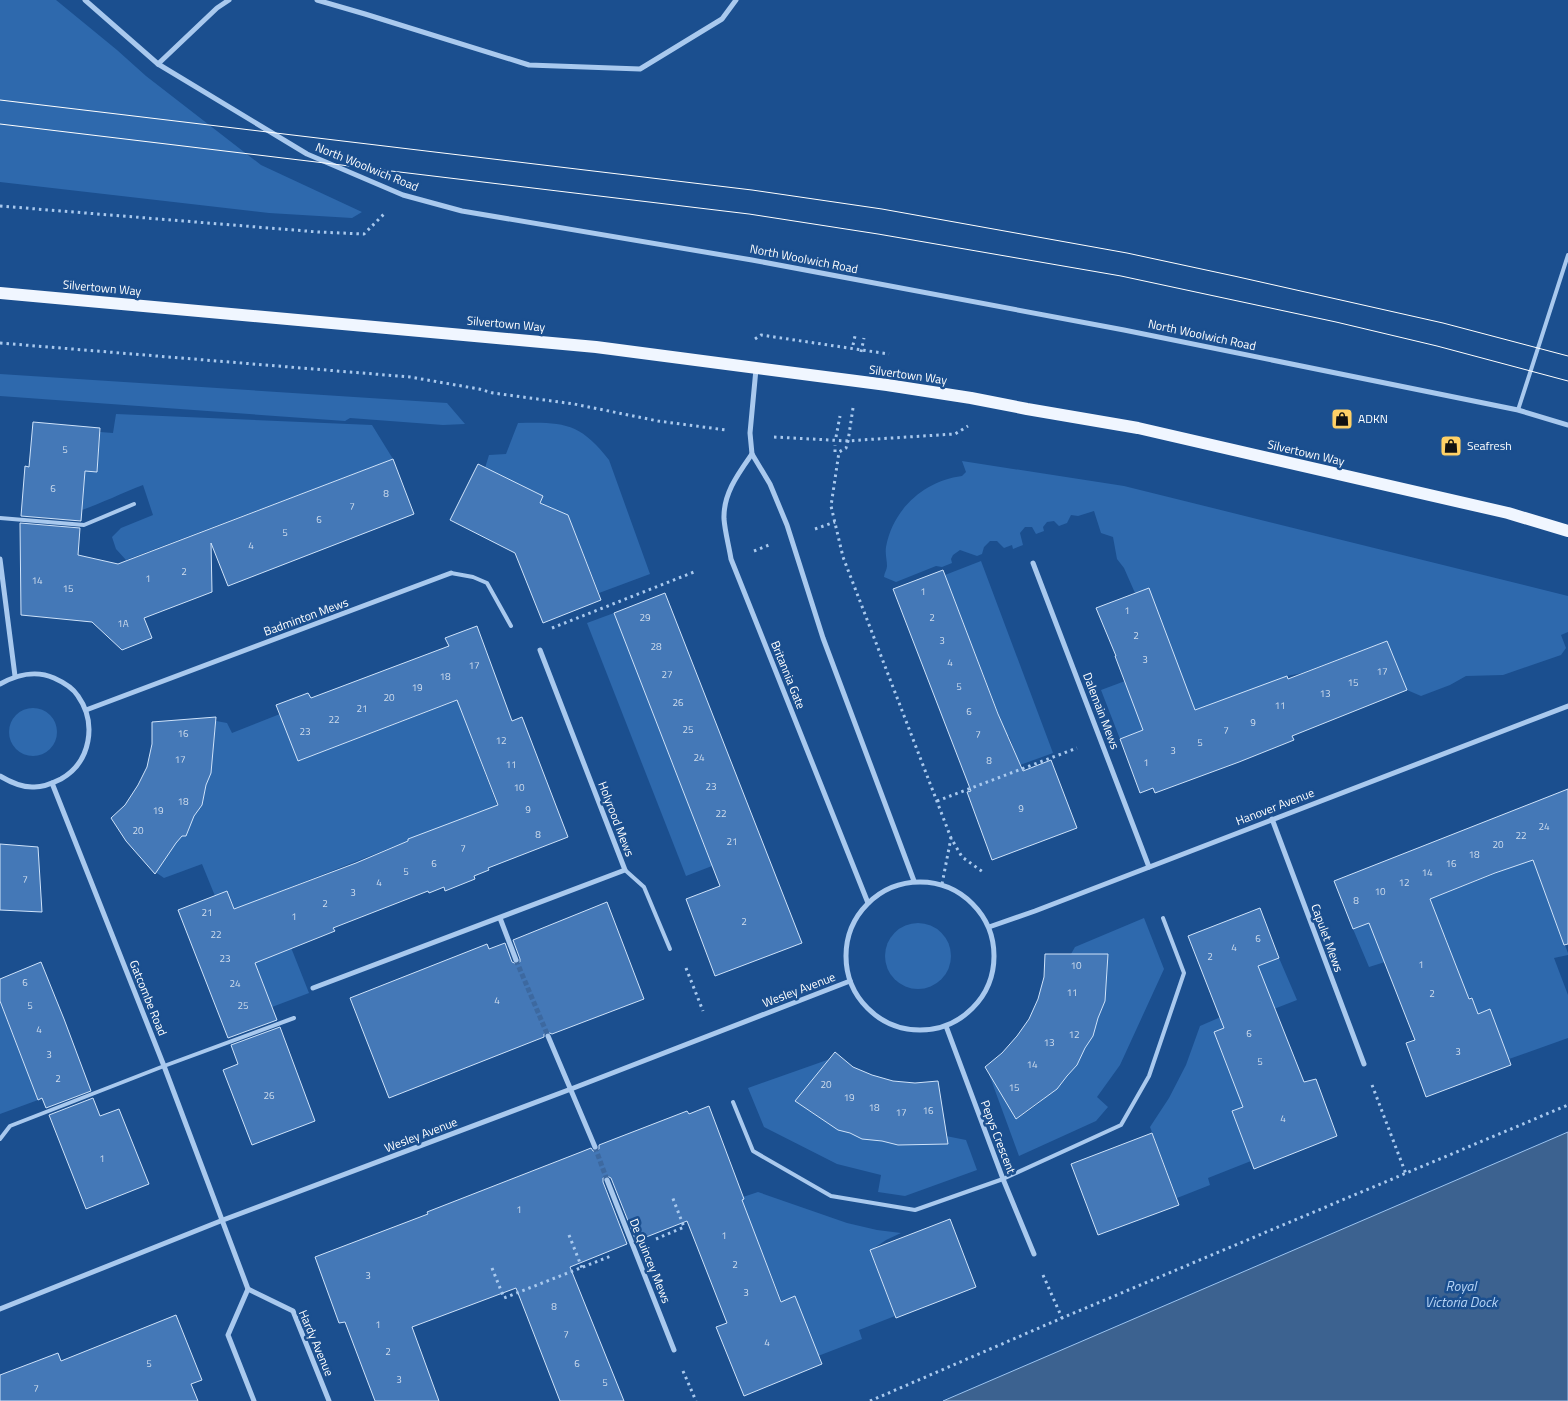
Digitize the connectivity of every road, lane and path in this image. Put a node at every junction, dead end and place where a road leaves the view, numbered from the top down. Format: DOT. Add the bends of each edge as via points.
graph roads {
  1 [pos="85,0"];
  2 [pos="229,0"];
  3 [pos="317,0"];
  4 [pos="736,0"];
  5 [pos="158,64"];
  6 [pos="0,206"];
  7 [pos="381,217"];
  8 [pos="1568,255"];
  9 [pos="0,293"];
  10 [pos="855,336"];
  11 [pos="864,338"];
  12 [pos="0,343"];
  13 [pos="853,344"];
  14 [pos="862,345"];
  15 [pos="756,369"];
  16 [pos="1006,405"];
  17 [pos="1518,410"];
  18 [pos="840,416"];
  19 [pos="852,418"];
  20 [pos="1568,425"];
  21 [pos="721,429"];
  22 [pos="836,437"];
  23 [pos="778,438"];
  24 [pos="848,441"];
  25 [pos="835,445"];
  26 [pos="835,452"];
  27 [pos="752,454"];
  28 [pos="134,504"];
  29 [pos="0,518"];
  30 [pos="835,522"];
  31 [pos="815,529"];
  32 [pos="1568,531"];
  33 [pos="0,559"];
  34 [pos="1033,563"];
  35 [pos="694,572"];
  36 [pos="452,574"];
  37 [pos="511,626"];
  38 [pos="544,631"];
  39 [pos="540,650"];
  40 [pos="15,676"];
  41 [pos="0,684"];
  42 [pos="1568,706"];
  43 [pos="86,710"];
  44 [pos="1100,739"];
  45 [pos="0,776"];
  46 [pos="52,783"];
  47 [pos="937,801"];
  48 [pos="1272,819"];
  49 [pos="951,838"];
  50 [pos="1149,867"];
  51 [pos="625,870"];
  52 [pos="983,872"];
  53 [pos="914,881"];
  54 [pos="942,884"];
  55 [pos="868,903"];
  56 [pos="500,918"];
  57 [pos="1163,918"];
  58 [pos="989,927"];
  59 [pos="670,949"];
  60 [pos="516,960"];
  61 [pos="850,981"];
  62 [pos="313,988"];
  63 [pos="294,1018"];
  64 [pos="946,1026"];
  65 [pos="712,1035"];
  66 [pos="548,1036"];
  67 [pos="1364,1064"];
  68 [pos="164,1066"];
  69 [pos="571,1089"];
  70 [pos="733,1102"];
  71 [pos="1568,1105"];
  72 [pos="0,1138"];
  73 [pos="595,1147"];
  74 [pos="1406,1174"];
  75 [pos="1003,1179"];
  76 [pos="606,1180"];
  77 [pos="672,1196"];
  78 [pos="223,1220"];
  79 [pos="569,1235"];
  80 [pos="655,1239"];
  81 [pos="1034,1254"];
  82 [pos="610,1257"];
  83 [pos="492,1268"];
  84 [pos="582,1268"];
  85 [pos="248,1288"];
  86 [pos="0,1308"];
  87 [pos="1062,1318"];
  88 [pos="674,1350"];
  89 [pos="254,1401"];
  90 [pos="329,1401"];
  91 [pos="696,1401"];
  92 [pos="870,1401"];
  1 -- 5 [label="street, North Woolwich Road"];
  2 -- 5 [label="street"];
  3 -- 4 [label="street" via="528,65 640,69 722,19"];
  5 -- 17 [label="street, North Woolwich Road" via="307,154 403,195 462,211 762,262 1124,330"];
  6 -- 7 [label="path" via="364,234"];
  8 -- 17 [label="lane"];
  9 -- 15 [label="main road, Silvertown Way" via="596,346"];
  10 -- 13 [label="path"];
  11 -- 14 [label="path"];
  12 -- 21 [label="path" via="410,377"];
  15 -- 16 [label="main road, Silvertown Way" via="865,382"];
  15 -- 27 [label="street" via="750,433"];
  16 -- 24 [label="path" via="955,434"];
  16 -- 32 [label="main road, Silvertown Way" via="1138,428 1508,513"];
  17 -- 20 [label="street, North Woolwich Road"];
  18 -- 22 [label="path"];
  19 -- 24 [label="path"];
  23 -- 24 [label="path"];
  24 -- 30 [label="path" via="846,448 838,452 831,506"];
  25 -- 26 [label="path"];
  27 -- 53 [label="street" via="770,484 787,525 823,638"];
  27 -- 55 [label="street, Britannia Gate" via="726,500 724,518 731,559"];
  28 -- 29 [label="lane" via="84,525"];
  30 -- 31 [label="path"];
  30 -- 47 [label="path" via="843,558"];
  33 -- 40 [label="street"];
  34 -- 44 [label="street, Dalemain Mews"];
  35 -- 38 [label="path"];
  36 -- 37 [label="lane, Badminton Mews" via="488,583"];
  36 -- 43 [label="street, Badminton Mews"];
  39 -- 51 [label="street, Holyrood Mews"];
  40 -- 41 [label="street"];
  40 -- 43 [label="street" via="32,673 65,683 78,695"];
  42 -- 48 [label="street, Hanover Avenue"];
  43 -- 46 [label="street" via="90,727 88,745 80,762 68,775"];
  44 -- 47 [label="path"];
  44 -- 50 [label="street, Dalemain Mews"];
  45 -- 46 [label="street" via="14,784 33,787"];
  46 -- 68 [label="street, Gatcombe Road"];
  47 -- 49 [label="path"];
  48 -- 50 [label="street, Hanover Avenue"];
  48 -- 67 [label="street, Capulet Mews"];
  49 -- 52 [label="path" via="962,857"];
  49 -- 54 [label="path"];
  50 -- 58 [label="street, Hanover Avenue"];
  51 -- 56 [label="street, Holyrood Mews"];
  51 -- 59 [label="lane" via="644,887"];
  53 -- 54 [label="street"];
  53 -- 55 [label="street" via="889,888"];
  54 -- 58 [label="street" via="962,893 978,908"];
  55 -- 61 [label="street" via="855,919 847,939 845,960"];
  56 -- 60 [label="street"];
  56 -- 62 [label="street, Holyrood Mews"];
  57 -- 75 [label="lane" via="1184,972 1149,1076 1121,1125"];
  58 -- 64 [label="street" via="994,950 992,974 983,996 966,1014"];
  59 -- 65 [label="path" via="680,953"];
  61 -- 64 [label="street" via="861,1001 878,1018 899,1028 923,1030"];
  61 -- 65 [label="street, Wesley Avenue"];
  63 -- 68 [label="lane"];
  64 -- 75 [label="street, Pepys Crescent"];
  65 -- 69 [label="street, Wesley Avenue"];
  66 -- 69 [label="street"];
  67 -- 74 [label="path"];
  68 -- 72 [label="lane" via="10,1126"];
  68 -- 78 [label="street, Gatcombe Road"];
  69 -- 73 [label="street"];
  69 -- 78 [label="street, Wesley Avenue"];
  70 -- 75 [label="lane" via="753,1151 831,1196 915,1210"];
  71 -- 74 [label="path"];
  74 -- 87 [label="path"];
  75 -- 81 [label="street, Pepys Crescent"];
  76 -- 88 [label="street, De Quincey Mews"];
  77 -- 80 [label="path" via="684,1227"];
  78 -- 85 [label="street"];
  78 -- 86 [label="street, Wesley Avenue"];
  79 -- 84 [label="path"];
  81 -- 87 [label="path"];
  82 -- 84 [label="path"];
  83 -- 84 [label="path" via="504,1298"];
  85 -- 89 [label="street" via="228,1335"];
  85 -- 90 [label="street, Hardy Avenue" via="293,1311"];
  87 -- 92 [label="path"];
  88 -- 91 [label="path"];
}
